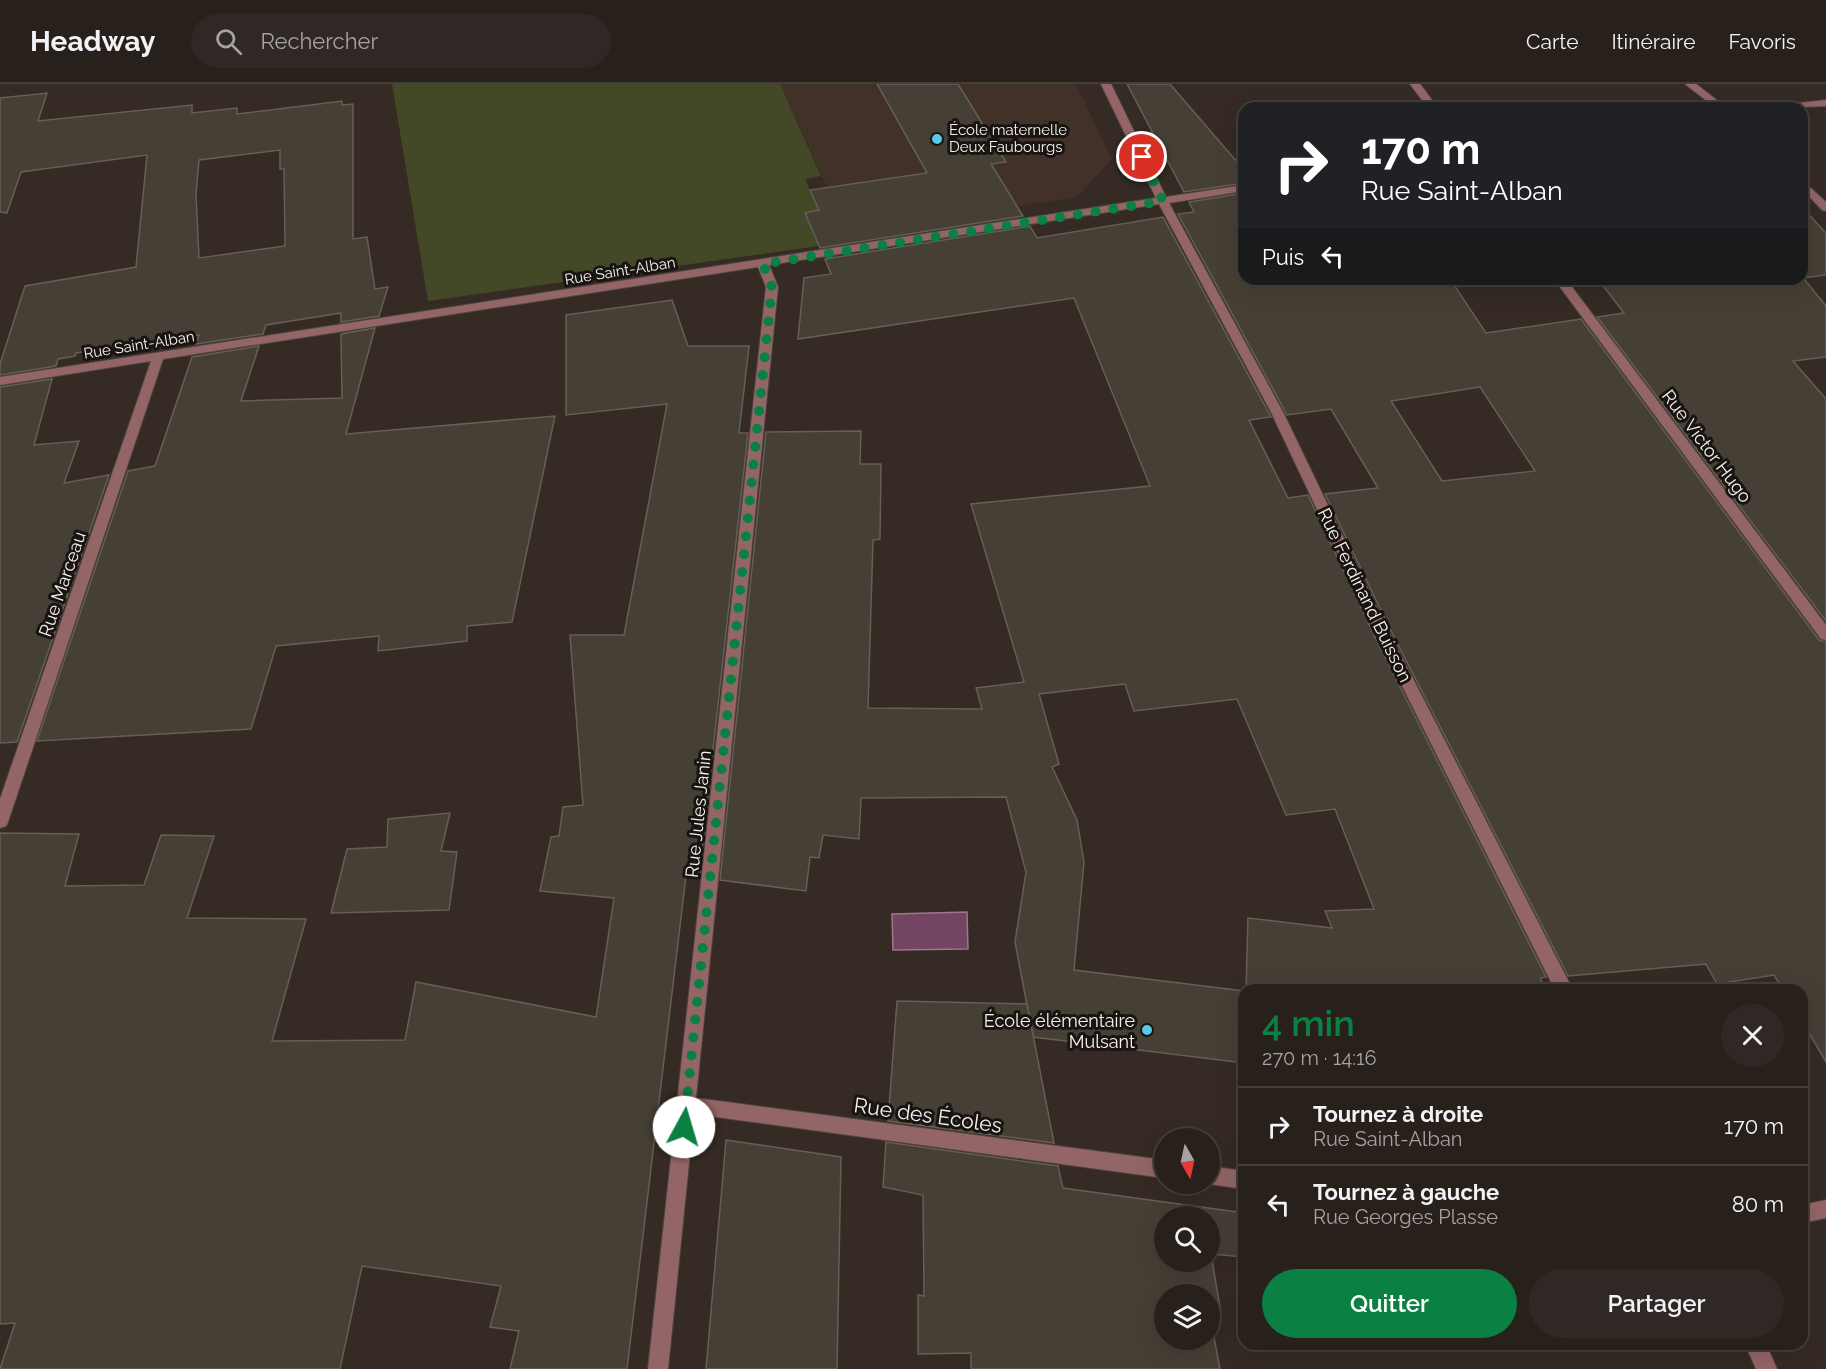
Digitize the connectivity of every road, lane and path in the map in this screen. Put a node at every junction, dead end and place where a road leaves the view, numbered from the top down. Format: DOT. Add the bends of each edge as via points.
graph roads {
  1 [pos="1106,84"];
  2 [pos="1415,84"];
  3 [pos="1690,84"];
  4 [pos="1428,102"];
  5 [pos="1714,102"];
  6 [pos="1826,103"];
  7 [pos="1808,105"];
  8 [pos="1238,189"];
  9 [pos="1808,189"];
  10 [pos="1163,201"];
  11 [pos="1826,208"];
  12 [pos="763,264"];
  13 [pos="1564,285"];
  14 [pos="158,357"];
  15 [pos="0,381"];
  16 [pos="1826,635"];
  17 [pos="0,822"];
  18 [pos="1561,984"];
  19 [pos="687,1105"];
  20 [pos="1154,1168"];
  21 [pos="1220,1177"];
  22 [pos="1238,1179"];
  23 [pos="1826,1209"];
  24 [pos="1808,1213"];
  25 [pos="1758,1350"];
  26 [pos="658,1369"];
  27 [pos="1767,1369"];
  1 -- 10 [label="street, Rue Ferdinand Buisson"];
  2 -- 4 [label="street"];
  3 -- 5 [label="street"];
  6 -- 7 [label="street"];
  8 -- 10 [label="street, Rue Saint-Alban"];
  9 -- 11 [label="street"];
  10 -- 12 [label="street, Rue Saint-Alban"];
  10 -- 18 [label="street, Rue Ferdinand Buisson" via="1277,412 1381,630"];
  12 -- 14 [label="street, Rue Saint-Alban"];
  12 -- 19 [label="street, Rue Jules Janin" via="772,287 771,299"];
  13 -- 16 [label="street, Rue Victor Hugo"];
  14 -- 15 [label="street, Rue Saint-Alban"];
  14 -- 17 [label="street, Rue Marceau"];
  19 -- 20 [label="street, Rue des Écoles"];
  19 -- 26 [label="street, Rue Jules Janin"];
  21 -- 22 [label="street"];
  23 -- 24 [label="street"];
  25 -- 27 [label="street"];
}
